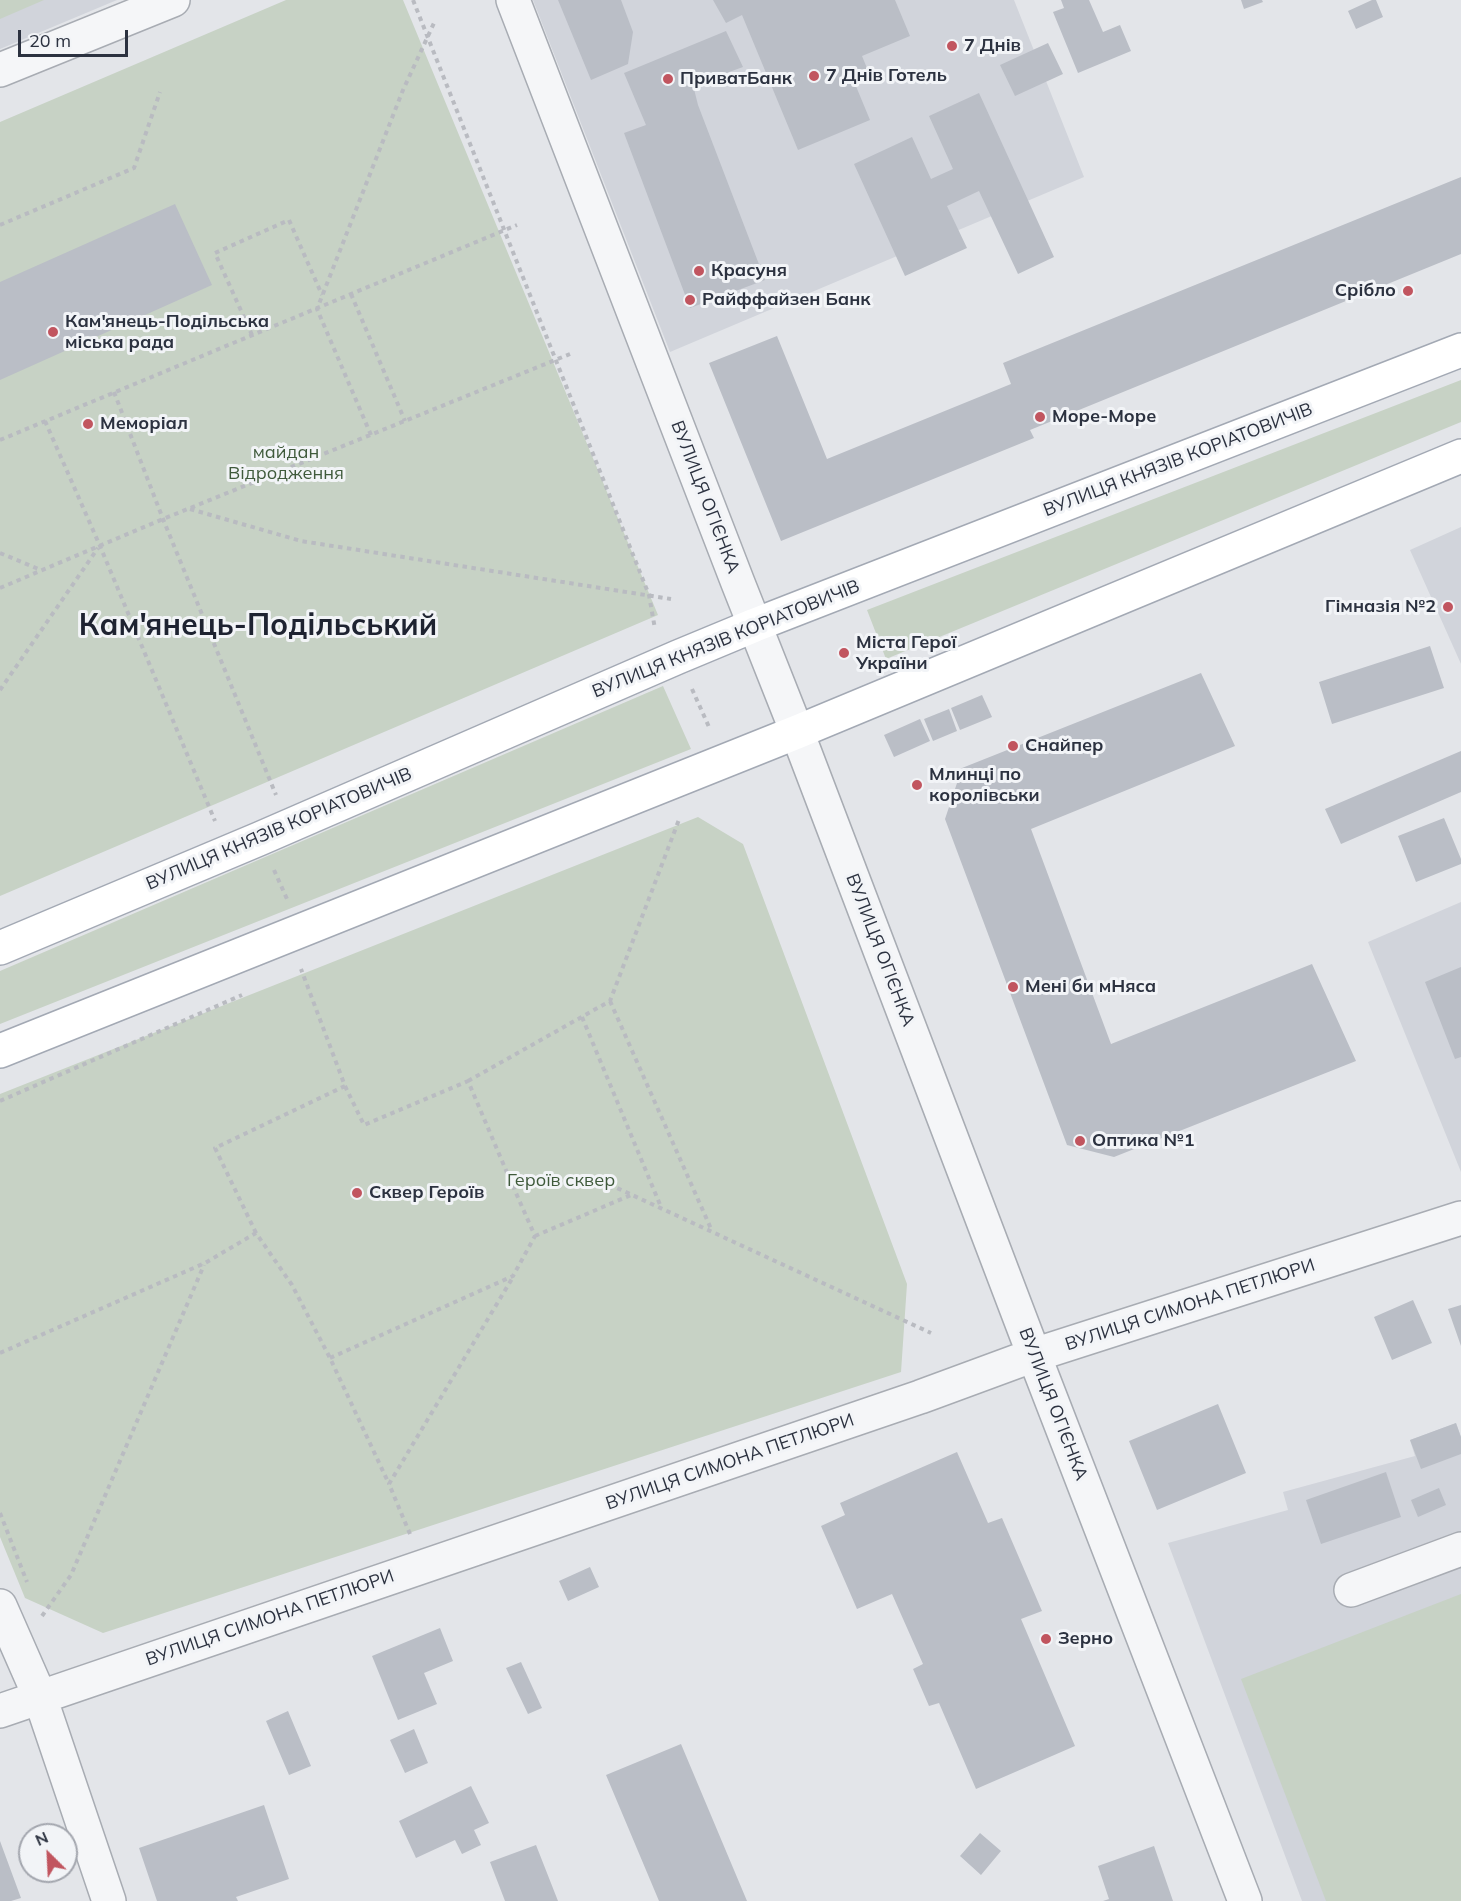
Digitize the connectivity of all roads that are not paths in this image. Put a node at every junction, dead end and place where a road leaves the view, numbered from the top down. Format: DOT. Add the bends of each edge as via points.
graph roads {
  1 [pos="173,0"];
  2 [pos="513,0"];
  3 [pos="0,70"];
  4 [pos="1461,350"];
  5 [pos="1461,456"];
  6 [pos="755,625"];
  7 [pos="797,732"];
  8 [pos="0,948"];
  9 [pos="0,1051"];
  10 [pos="1461,1218"];
  11 [pos="1034,1354"];
  12 [pos="1461,1549"];
  13 [pos="1351,1590"];
  14 [pos="0,1606"];
  15 [pos="40,1696"];
  16 [pos="0,1711"];
  17 [pos="109,1901"];
  18 [pos="1245,1901"];
  1 -- 3 [label="street"];
  2 -- 6 [label="street, ВУЛИЦЯ ОГІЄНКА"];
  4 -- 6 [label="main road, ВУЛИЦЯ КНЯЗІВ КОРІАТОВИЧІВ"];
  5 -- 7 [label="main road"];
  6 -- 7 [label="street, ВУЛИЦЯ ОГІЄНКА"];
  6 -- 8 [label="main road, ВУЛИЦЯ КНЯЗІВ КОРІАТОВИЧІВ"];
  7 -- 9 [label="main road"];
  7 -- 11 [label="street, ВУЛИЦЯ ОГІЄНКА"];
  10 -- 11 [label="street, ВУЛИЦЯ СИМОНА ПЕТЛЮРИ"];
  11 -- 15 [label="street, ВУЛИЦЯ СИМОНА ПЕТЛЮРИ" via="920,1397"];
  11 -- 18 [label="street, ВУЛИЦЯ ОГІЄНКА"];
  12 -- 13 [label="street"];
  14 -- 15 [label="street"];
  15 -- 16 [label="street, ВУЛИЦЯ СИМОНА ПЕТЛЮРИ"];
  15 -- 17 [label="street"];
}
